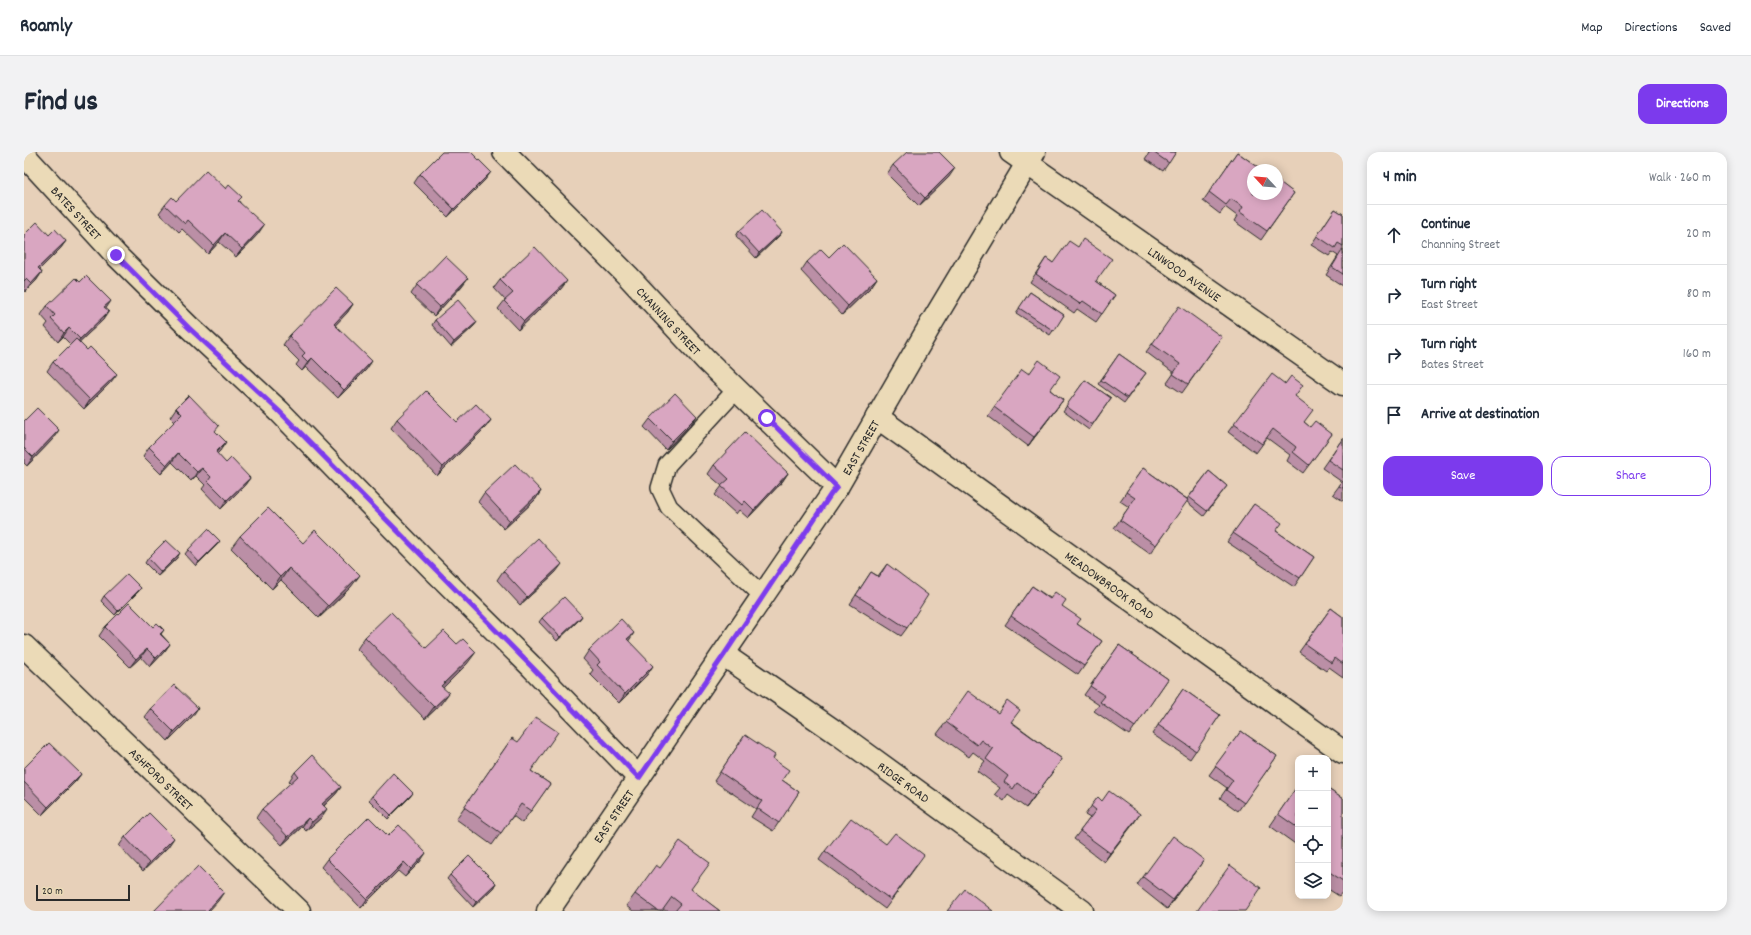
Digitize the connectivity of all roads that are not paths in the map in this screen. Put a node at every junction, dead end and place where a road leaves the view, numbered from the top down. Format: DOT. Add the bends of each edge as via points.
graph roads {
  1 [pos="504,152"];
  2 [pos="24,155"];
  3 [pos="1024,156"];
  4 [pos="1343,384"];
  5 [pos="737,389"];
  6 [pos="877,417"];
  7 [pos="837,487"];
  8 [pos="763,596"];
  9 [pos="24,646"];
  10 [pos="724,655"];
  11 [pos="1343,752"];
  12 [pos="639,778"];
  13 [pos="299,911"];
  14 [pos="548,911"];
  15 [pos="1082,911"];
  1 -- 5 [label="street, CHANNING STREET"];
  2 -- 12 [label="street, BATES STREET" via="116,255 189,328 279,411"];
  3 -- 4 [label="street, LINWOOD AVENUE"];
  3 -- 6 [label="street, EAST STREET"];
  5 -- 7 [label="street, CHANNING STREET"];
  5 -- 8 [label="lane" via="666,465 660,488 669,508"];
  6 -- 7 [label="street, EAST STREET"];
  6 -- 11 [label="street, MEADOWBROOK ROAD"];
  7 -- 8 [label="street, EAST STREET"];
  8 -- 10 [label="street, EAST STREET"];
  9 -- 13 [label="street, ASHFORD STREET"];
  10 -- 12 [label="street, EAST STREET"];
  10 -- 15 [label="street, RIDGE ROAD" via="840,735"];
  12 -- 14 [label="street, EAST STREET"];
}
